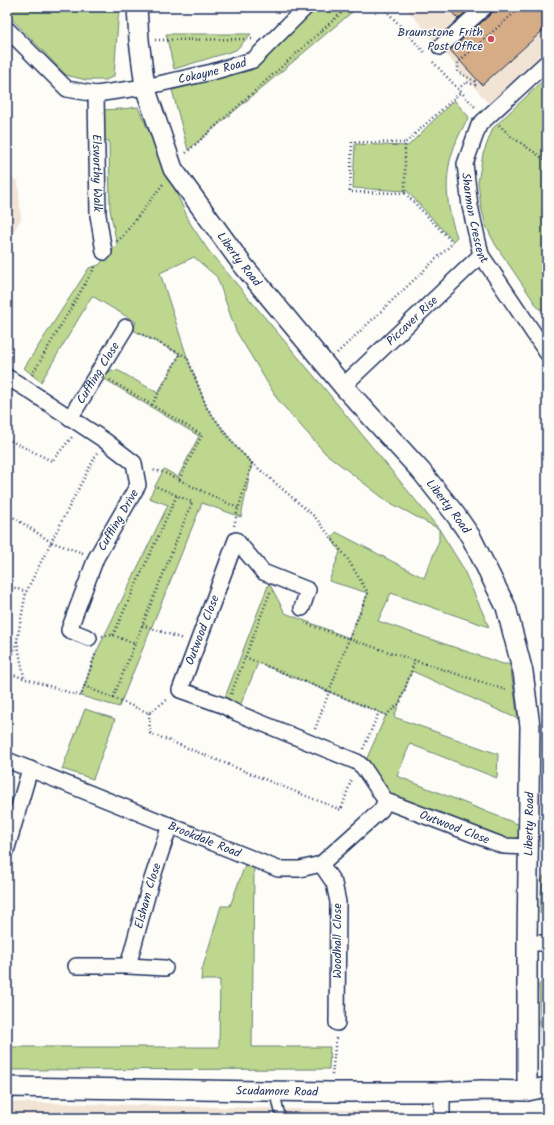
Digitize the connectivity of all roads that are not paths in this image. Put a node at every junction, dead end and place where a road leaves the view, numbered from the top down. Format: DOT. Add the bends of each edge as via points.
graph roads {
  1 [pos="137,7"];
  2 [pos="306,7"];
  3 [pos="485,7"];
  4 [pos="7,28"];
  5 [pos="440,46"];
  6 [pos="547,62"];
  7 [pos="145,87"];
  8 [pos="96,94"];
  9 [pos="104,252"];
  10 [pos="481,255"];
  11 [pos="126,327"];
  12 [pos="544,343"];
  13 [pos="7,377"];
  14 [pos="343,386"];
  15 [pos="75,422"];
  16 [pos="302,608"];
  17 [pos="89,638"];
  18 [pos="7,760"];
  19 [pos="30,769"];
  20 [pos="386,801"];
  21 [pos="170,825"];
  22 [pos="529,847"];
  23 [pos="7,848"];
  24 [pos="321,864"];
  25 [pos="527,943"];
  26 [pos="547,943"];
  27 [pos="76,966"];
  28 [pos="128,966"];
  29 [pos="165,968"];
  30 [pos="337,1023"];
  31 [pos="7,1087"];
  32 [pos="547,1087"];
  33 [pos="275,1091"];
  34 [pos="526,1091"];
  35 [pos="442,1092"];
  36 [pos="281,1118"];
  37 [pos="442,1118"];
  1 -- 7 [label="street, Liberty Road"];
  2 -- 7 [label="street, Cokayne Road" via="253,60"];
  3 -- 5 [label="street"];
  4 -- 8 [label="street, Cokayne Road" via="67,89"];
  6 -- 10 [label="street, Sharmon Crescent" via="479,125 465,164 470,206"];
  7 -- 8 [label="street, Cokayne Road"];
  7 -- 14 [label="street, Liberty Road" via="173,169 242,264"];
  8 -- 9 [label="street, Elsworthy Walk" via="98,215"];
  10 -- 12 [label="street, Sharmon Crescent"];
  10 -- 14 [label="street, Piccaver Rise"];
  11 -- 15 [label="street, Cuffling Close" via="98,372"];
  13 -- 15 [label="street"];
  14 -- 22 [label="street, Liberty Road" via="421,471 455,514 471,537 506,607 523,672 530,726"];
  15 -- 17 [label="street, Cuffling Drive" via="134,463 138,485 96,558 69,630"];
  16 -- 20 [label="street, Outwood Close" via="308,590 263,572 236,540 180,690 357,762"];
  18 -- 19 [label="street, Brookdale Road"];
  19 -- 21 [label="street, Brookdale Road"];
  19 -- 23 [label="street"];
  20 -- 22 [label="street, Outwood Close" via="504,846"];
  20 -- 24 [label="street, Brookdale Road" via="381,810"];
  21 -- 24 [label="street, Brookdale Road" via="278,868 300,869"];
  21 -- 28 [label="street, Elsham Close" via="150,885"];
  22 -- 25 [label="street, Liberty Road"];
  24 -- 30 [label="street, Woodhall Close" via="334,883 338,902"];
  25 -- 26 [label="street"];
  25 -- 34 [label="street, Liberty Road"];
  27 -- 28 [label="street"];
  28 -- 29 [label="street"];
  31 -- 33 [label="street, Scudamore Road"];
  32 -- 34 [label="street, Scudamore Road"];
  33 -- 35 [label="street, Scudamore Road"];
  33 -- 36 [label="lane"];
  34 -- 35 [label="street, Scudamore Road"];
  35 -- 37 [label="street"];
}
